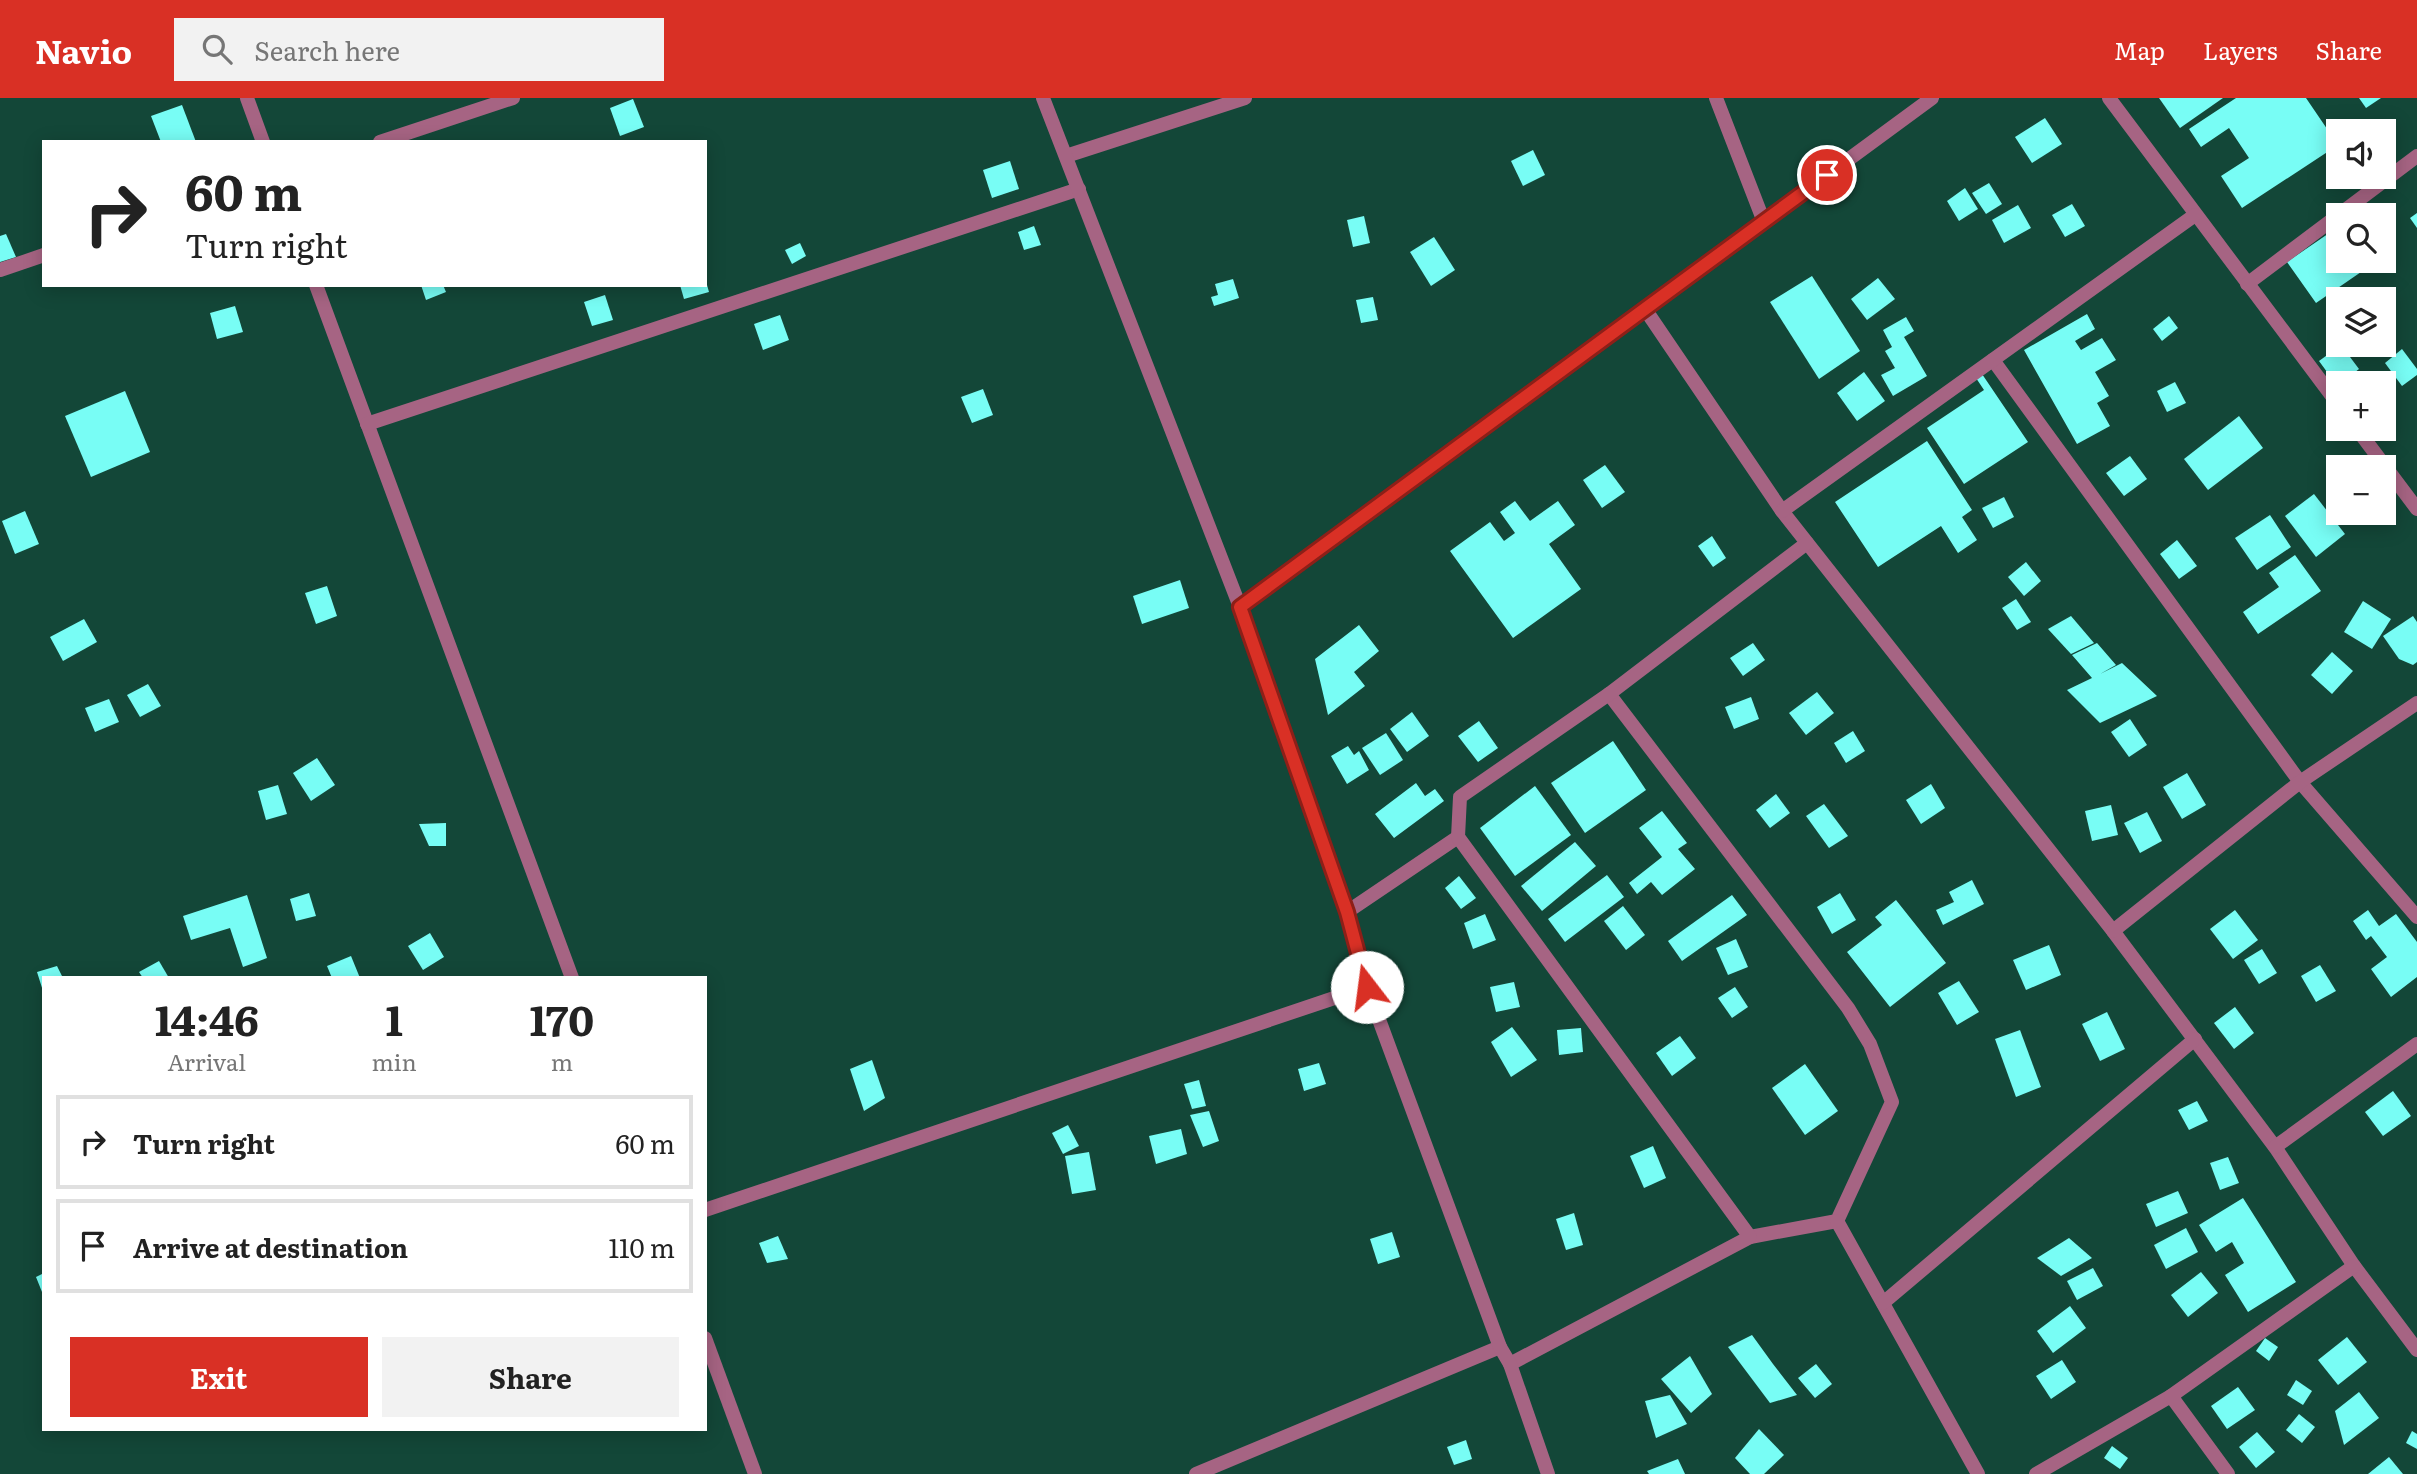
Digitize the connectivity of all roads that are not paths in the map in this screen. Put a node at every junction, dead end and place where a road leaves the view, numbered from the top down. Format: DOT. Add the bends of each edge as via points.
graph roads {
  1 [pos="247,98"];
  2 [pos="513,98"];
  3 [pos="1043,98"];
  4 [pos="1245,98"];
  5 [pos="1716,98"];
  6 [pos="1932,98"];
  7 [pos="2109,98"];
  8 [pos="262,140"];
  9 [pos="386,140"];
  10 [pos="1066,156"];
  11 [pos="2417,156"];
  12 [pos="1079,189"];
  13 [pos="2195,215"];
  14 [pos="1764,222"];
  15 [pos="42,256"];
  16 [pos="0,270"];
  17 [pos="2246,284"];
  18 [pos="317,287"];
  19 [pos="1645,309"];
  20 [pos="1993,360"];
  21 [pos="2326,388"];
  22 [pos="367,424"];
  23 [pos="2366,441"];
  24 [pos="2417,509"];
  25 [pos="1782,511"];
  26 [pos="1807,543"];
  27 [pos="1240,607"];
  28 [pos="1609,694"];
  29 [pos="2417,703"];
  30 [pos="2300,782"];
  31 [pos="1458,836"];
  32 [pos="1347,912"];
  33 [pos="2417,917"];
  34 [pos="2113,931"];
  35 [pos="571,976"];
  36 [pos="1367,987"];
  37 [pos="2195,1039"];
  38 [pos="2417,1044"];
  39 [pos="2275,1147"];
  40 [pos="707,1209"];
  41 [pos="1837,1221"];
  42 [pos="1751,1237"];
  43 [pos="2354,1266"];
  44 [pos="1883,1303"];
  45 [pos="707,1343"];
  46 [pos="1500,1347"];
  47 [pos="2417,1350"];
  48 [pos="1510,1364"];
  49 [pos="2171,1396"];
  50 [pos="755,1474"];
  51 [pos="1195,1474"];
  52 [pos="1548,1474"];
  53 [pos="1978,1474"];
  54 [pos="2036,1474"];
  55 [pos="2228,1474"];
  1 -- 8 [label="street"];
  2 -- 9 [label="street"];
  3 -- 10 [label="street"];
  4 -- 10 [label="street"];
  5 -- 14 [label="street"];
  6 -- 14 [label="street"];
  7 -- 13 [label="street"];
  10 -- 12 [label="street"];
  11 -- 17 [label="street"];
  12 -- 22 [label="street"];
  12 -- 27 [label="street"];
  13 -- 17 [label="street"];
  13 -- 20 [label="street"];
  14 -- 19 [label="street"];
  15 -- 16 [label="street"];
  17 -- 21 [label="street"];
  18 -- 22 [label="street"];
  19 -- 25 [label="street"];
  19 -- 27 [label="street"];
  20 -- 25 [label="street"];
  20 -- 30 [label="street"];
  22 -- 35 [label="street"];
  23 -- 24 [label="street"];
  25 -- 26 [label="street"];
  26 -- 28 [label="street"];
  26 -- 34 [label="street"];
  27 -- 32 [label="street"];
  28 -- 31 [label="street" via="1460,797"];
  28 -- 41 [label="street" via="1848,1008 1870,1044 1892,1102"];
  29 -- 30 [label="street"];
  30 -- 33 [label="street"];
  30 -- 34 [label="street"];
  31 -- 32 [label="street"];
  31 -- 42 [label="street"];
  32 -- 36 [label="street"];
  34 -- 37 [label="street"];
  36 -- 40 [label="street"];
  36 -- 46 [label="street"];
  37 -- 39 [label="street"];
  37 -- 44 [label="street"];
  38 -- 39 [label="street"];
  39 -- 43 [label="street"];
  41 -- 42 [label="street"];
  41 -- 44 [label="street"];
  42 -- 48 [label="street"];
  43 -- 47 [label="street"];
  43 -- 49 [label="street"];
  44 -- 53 [label="street"];
  45 -- 50 [label="street"];
  46 -- 48 [label="street"];
  46 -- 51 [label="street"];
  48 -- 52 [label="street"];
  49 -- 54 [label="street"];
  49 -- 55 [label="street"];
}
